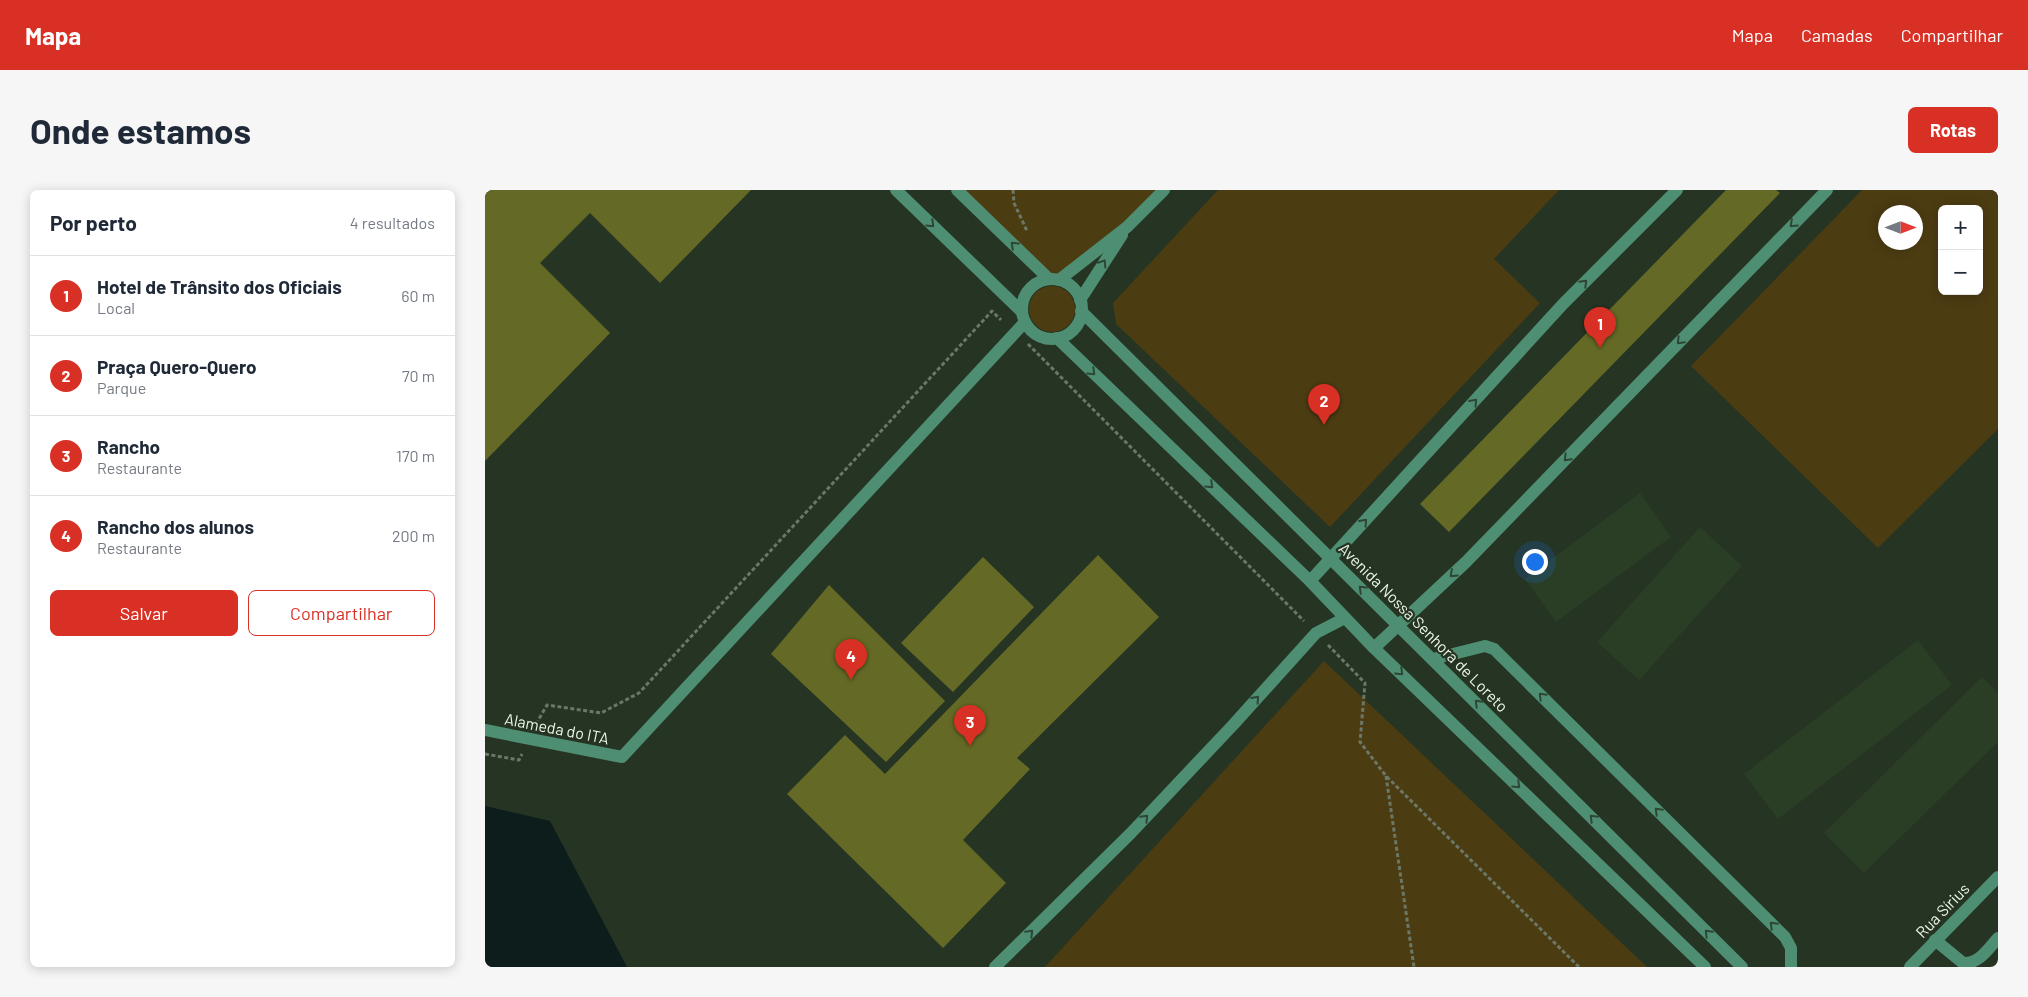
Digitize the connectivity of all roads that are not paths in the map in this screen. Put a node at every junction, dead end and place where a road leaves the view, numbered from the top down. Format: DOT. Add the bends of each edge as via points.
graph roads {
  1 [pos="896,190"];
  2 [pos="957,190"];
  3 [pos="1164,190"];
  4 [pos="1677,190"];
  5 [pos="1827,190"];
  6 [pos="1127,227"];
  7 [pos="1054,280"];
  8 [pos="1081,305"];
  9 [pos="1024,317"];
  10 [pos="1057,338"];
  11 [pos="1332,558"];
  12 [pos="1310,581"];
  13 [pos="1345,618"];
  14 [pos="1399,624"];
  15 [pos="1374,648"];
  16 [pos="1433,658"];
  17 [pos="485,730"];
  18 [pos="1998,877"];
  19 [pos="1998,938"];
  20 [pos="1935,940"];
  21 [pos="995,967"];
  22 [pos="1705,967"];
  23 [pos="1742,967"];
  24 [pos="1791,967"];
  25 [pos="1910,967"];
  1 -- 9 [label="lane, one-way"];
  7 -- 2 [label="lane, one-way"];
  3 -- 6 [label="lane"];
  11 -- 4 [label="lane, one-way" via="1563,304"];
  5 -- 14 [label="lane, one-way" via="1466,562"];
  6 -- 7 [label="lane"];
  8 -- 6 [label="lane, one-way"];
  7 -- 8 [label="lane" via="1068,284"];
  7 -- 9 [label="lane" via="1032,286 1023,303"];
  8 -- 10 [label="lane" via="1079,321 1074,329"];
  8 -- 11 [label="lane, Avenida Nossa Senhora de Loreto"];
  9 -- 10 [label="lane" via="1038,336"];
  9 -- 17 [label="lane, Alameda do ITA" via="622,757"];
  10 -- 12 [label="lane, one-way"];
  11 -- 12 [label="lane"];
  14 -- 11 [label="lane, Avenida Nossa Senhora de Loreto, one-way"];
  12 -- 13 [label="lane"];
  13 -- 15 [label="lane"];
  21 -- 13 [label="lane, one-way" via="1131,833 1316,633"];
  14 -- 15 [label="lane"];
  14 -- 16 [label="lane, Avenida Nossa Senhora de Loreto"];
  15 -- 22 [label="lane, one-way"];
  23 -- 16 [label="lane, Avenida Nossa Senhora de Loreto, one-way"];
  24 -- 16 [label="lane, one-way" via="1791,948 1785,937 1494,649 1485,646"];
  18 -- 20 [label="lane, Rua Sírius"];
  19 -- 20 [label="lane" via="1974,962 1969,963 1963,963"];
  20 -- 25 [label="lane, Rua Sírius"];
}
